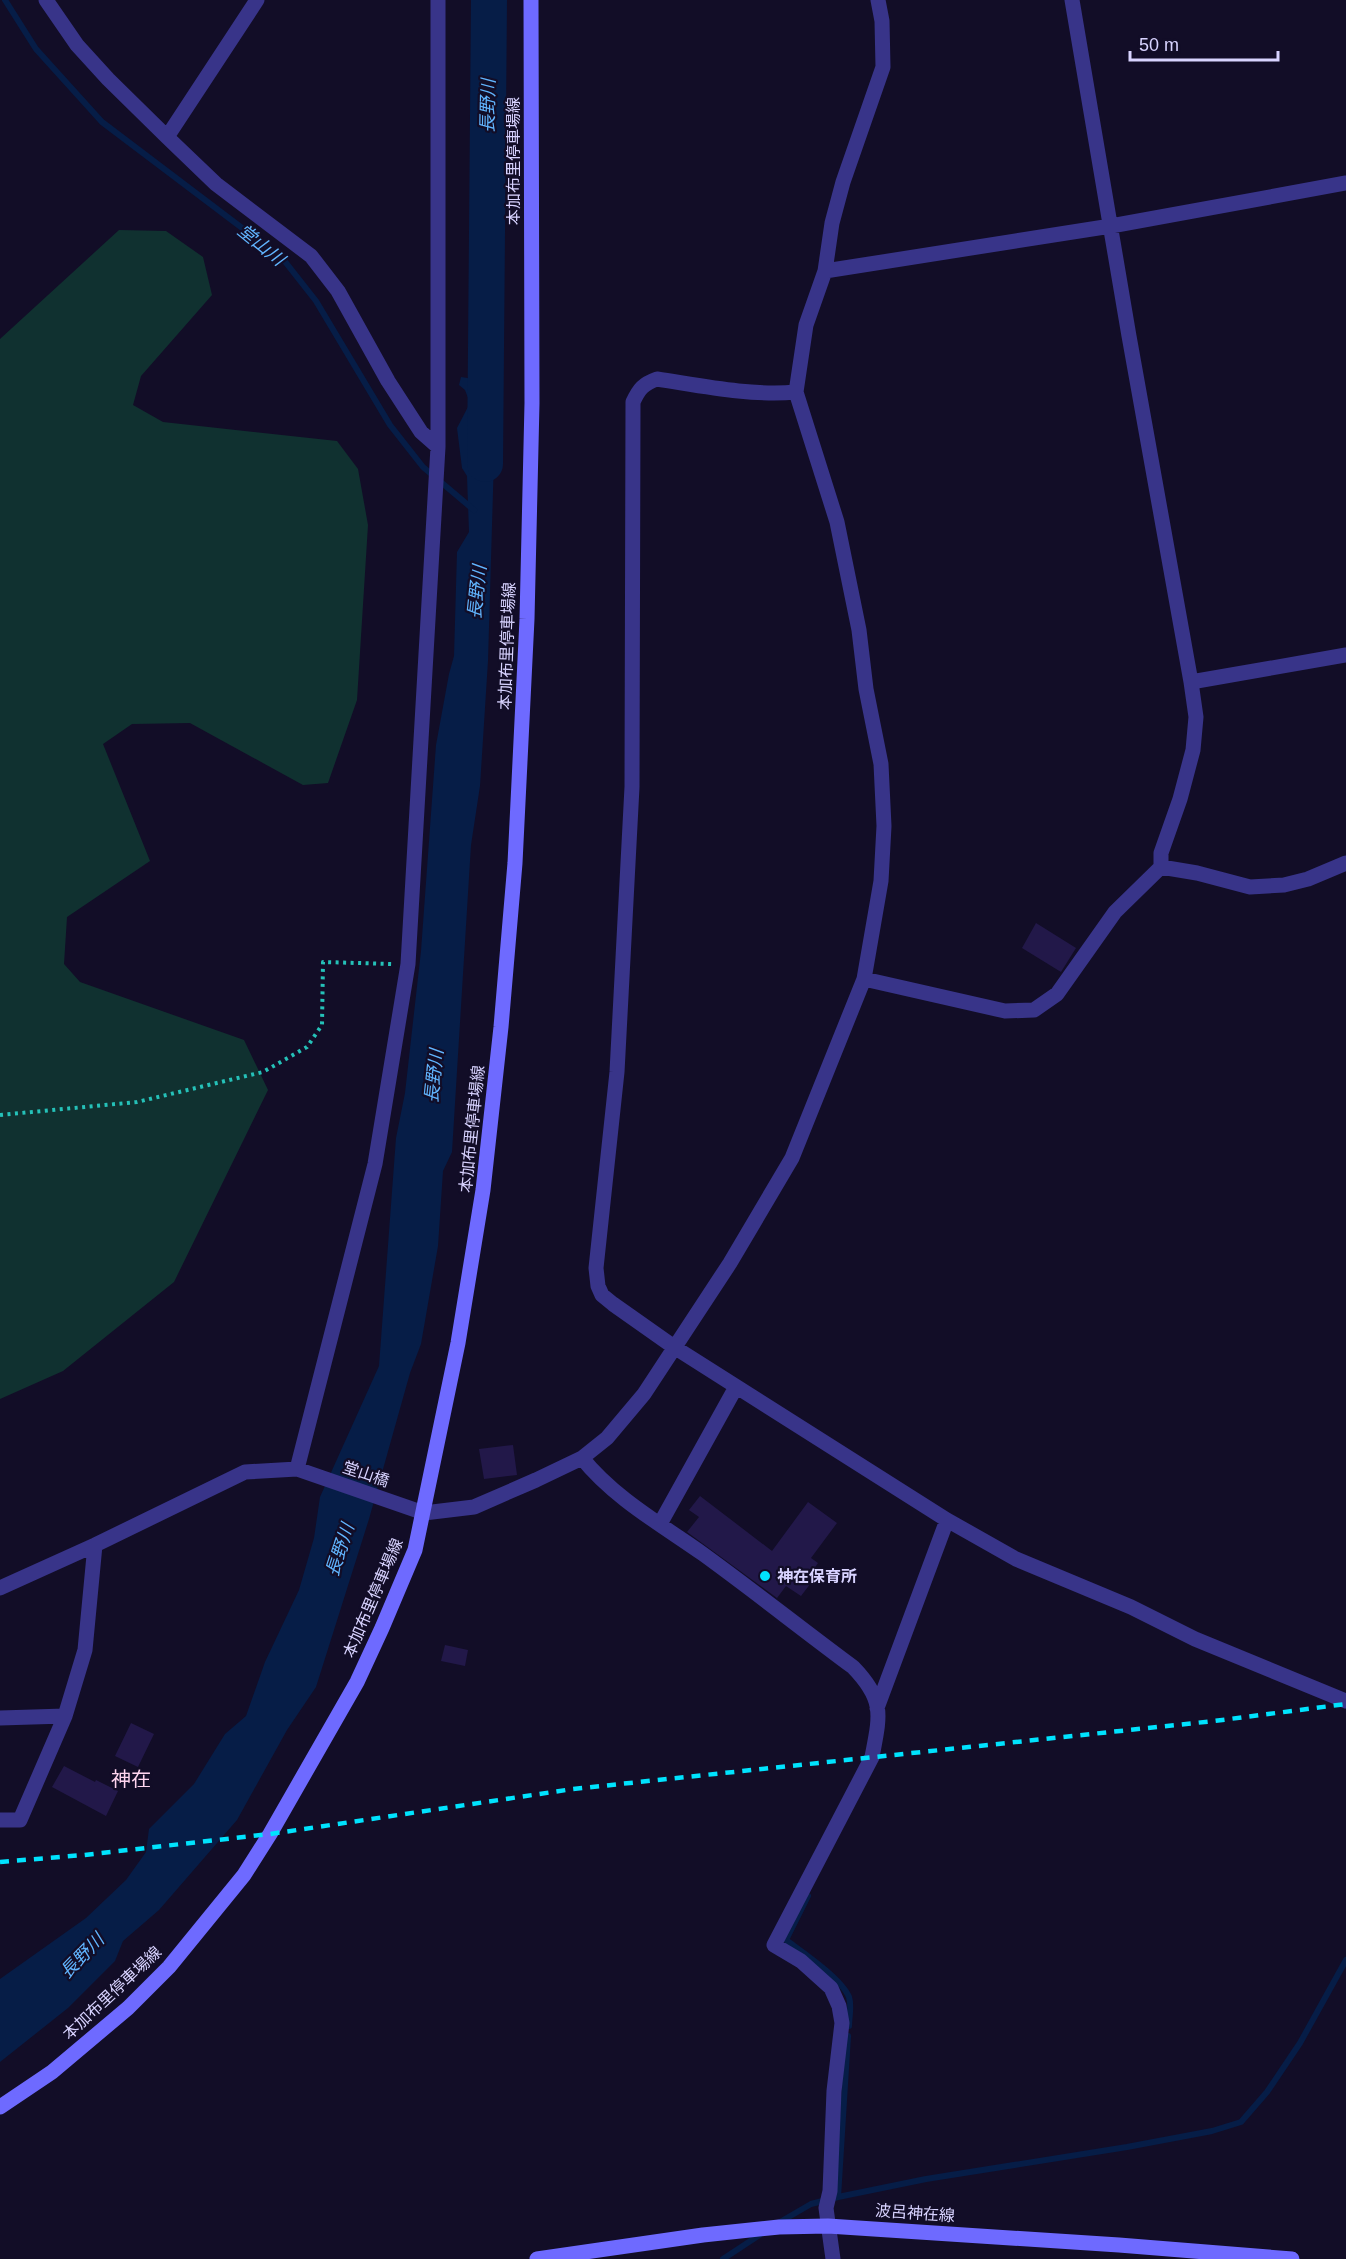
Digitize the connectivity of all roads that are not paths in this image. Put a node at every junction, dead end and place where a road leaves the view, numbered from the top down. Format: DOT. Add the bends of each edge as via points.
graph roads {
  1 [pos="46,0"];
  2 [pos="257,0"];
  3 [pos="438,0"];
  4 [pos="531,0"];
  5 [pos="878,0"];
  6 [pos="1072,0"];
  7 [pos="167,137"];
  8 [pos="1346,183"];
  9 [pos="1110,226"];
  10 [pos="825,271"];
  11 [pos="796,392"];
  12 [pos="438,447"];
  13 [pos="1346,655"];
  14 [pos="1191,681"];
  15 [pos="1346,863"];
  16 [pos="1161,867"];
  17 [pos="864,979"];
  18 [pos="674,1347"];
  19 [pos="736,1387"];
  20 [pos="582,1458"];
  21 [pos="297,1469"];
  22 [pos="424,1513"];
  23 [pos="946,1520"];
  24 [pos="660,1524"];
  25 [pos="95,1545"];
  26 [pos="0,1588"];
  27 [pos="1346,1701"];
  28 [pos="877,1708"];
  29 [pos="65,1716"];
  30 [pos="0,1718"];
  31 [pos="0,1820"];
  32 [pos="0,2107"];
  33 [pos="828,2226"];
  34 [pos="537,2259"];
  35 [pos="833,2259"];
  36 [pos="1292,2259"];
  1 -- 7 [label="street" via="77,45"];
  2 -- 7 [label="street"];
  3 -- 12 [label="street"];
  4 -- 22 [label="main road, 本加布里停車場線" via="532,403 527,619 514,863 483,1190"];
  5 -- 10 [label="street" via="883,67 843,182"];
  6 -- 9 [label="street"];
  7 -- 12 [label="street" via="216,184 311,256 338,291 421,432"];
  8 -- 9 [label="street"];
  9 -- 10 [label="street"];
  9 -- 14 [label="street"];
  10 -- 11 [label="street" via="806,325"];
  11 -- 17 [label="street" via="837,522 881,764 881,881"];
  11 -- 18 [label="street" via="739,391 657,379 638,390 633,402 632,787 617,1072 596,1268 602,1295"];
  12 -- 21 [label="street" via="408,964 375,1164"];
  13 -- 14 [label="street"];
  14 -- 16 [label="street" via="1196,717 1193,750 1161,853"];
  15 -- 16 [label="street" via="1284,885 1250,887"];
  16 -- 17 [label="street" via="1115,912 1057,994 1034,1010 1005,1011"];
  17 -- 18 [label="street" via="792,1158 730,1263"];
  18 -- 19 [label="street"];
  18 -- 20 [label="street" via="644,1394 607,1438"];
  19 -- 23 [label="street"];
  19 -- 24 [label="street"];
  20 -- 22 [label="street" via="474,1507"];
  20 -- 24 [label="street" via="597,1477"];
  21 -- 22 [label="street, 堂山橋"];
  21 -- 25 [label="street" via="245,1472"];
  22 -- 32 [label="main road, 本加布里停車場線" via="415,1550 357,1682 244,1875 169,1967 128,2008 52,2072"];
  23 -- 27 [label="street" via="1016,1558 1131,1607 1195,1640"];
  23 -- 28 [label="street"];
  24 -- 28 [label="street" via="853,1667 873,1690"];
  25 -- 26 [label="street"];
  25 -- 29 [label="street" via="84,1650"];
  28 -- 33 [label="street" via="872,1757 774,1945 801,1961 831,1988 839,2006 842,2023 834,2091"];
  29 -- 30 [label="street"];
  29 -- 31 [label="street" via="20,1820"];
  33 -- 34 [label="main road, 波呂神在線" via="703,2235"];
  33 -- 35 [label="street"];
  33 -- 36 [label="main road, 波呂神在線"];
}
